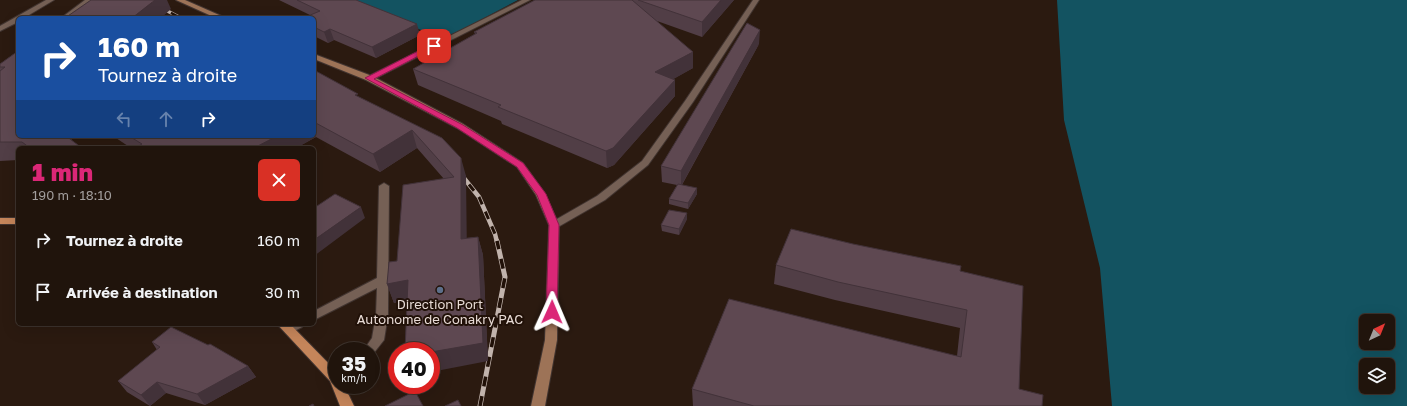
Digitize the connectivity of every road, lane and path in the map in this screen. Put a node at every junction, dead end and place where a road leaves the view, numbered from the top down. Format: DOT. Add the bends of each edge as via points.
graph roads {
  1 [pos="51,0"];
  2 [pos="89,0"];
  3 [pos="179,0"];
  4 [pos="526,0"];
  5 [pos="756,0"];
  6 [pos="23,16"];
  7 [pos="68,16"];
  8 [pos="217,16"];
  9 [pos="16,20"];
  10 [pos="0,29"];
  11 [pos="316,57"];
  12 [pos="369,78"];
  13 [pos="384,186"];
  14 [pos="0,221"];
  15 [pos="16,221"];
  16 [pos="554,225"];
  17 [pos="382,280"];
  18 [pos="316,315"];
  19 [pos="290,326"];
  20 [pos="376,342"];
  21 [pos="328,370"];
  22 [pos="342,394"];
  23 [pos="347,406"];
  24 [pos="538,406"];
  1 -- 6 [label="lane"];
  2 -- 7 [label="lane"];
  3 -- 8 [label="street"];
  4 -- 12 [label="lane"];
  5 -- 16 [label="lane" via="689,102 645,163 601,198"];
  9 -- 10 [label="lane"];
  11 -- 12 [label="street"];
  12 -- 16 [label="street" via="460,126 520,165 541,194"];
  13 -- 17 [label="lane"];
  14 -- 15 [label="main road"];
  16 -- 24 [label="street" via="551,340"];
  17 -- 18 [label="lane"];
  17 -- 20 [label="lane" via="382,315"];
  19 -- 21 [label="main road"];
  22 -- 23 [label="main road"];
}
